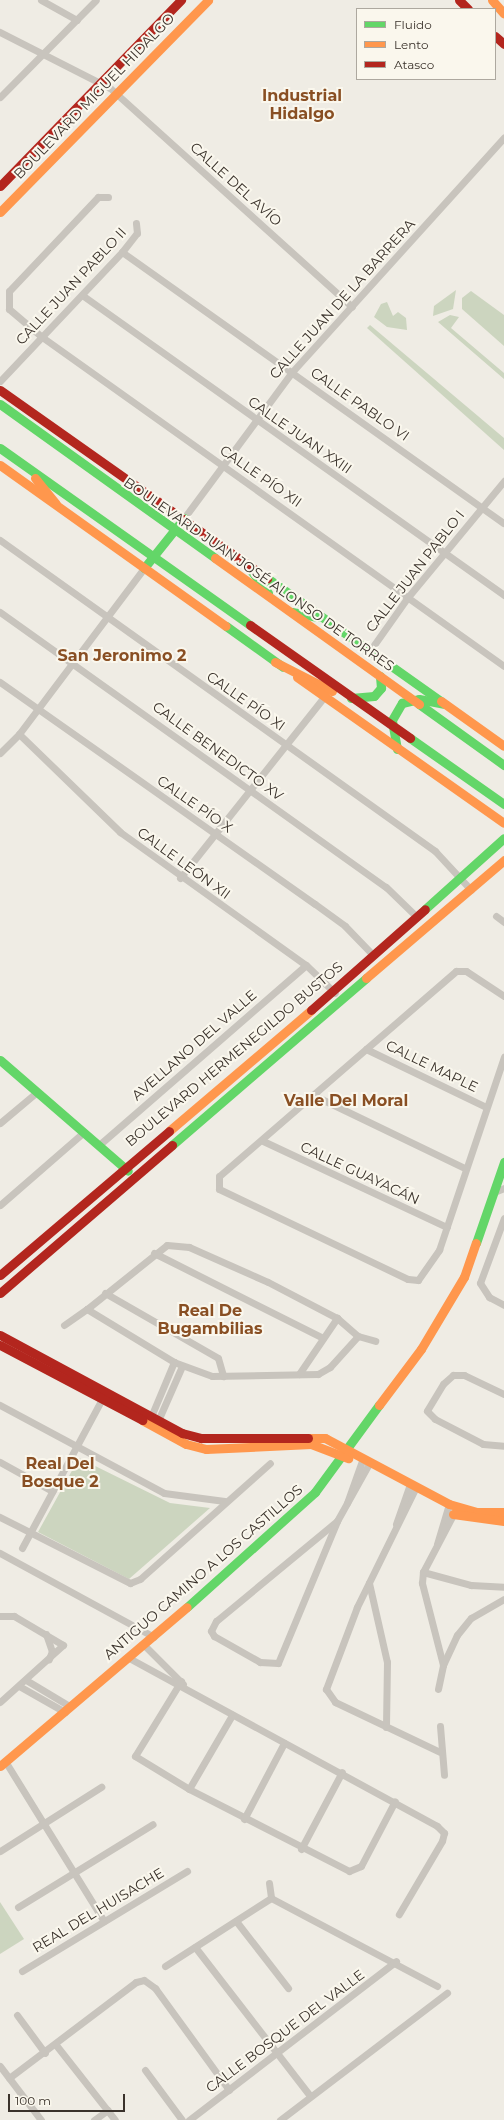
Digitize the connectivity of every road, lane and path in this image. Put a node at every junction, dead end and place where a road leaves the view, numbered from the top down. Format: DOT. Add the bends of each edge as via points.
graph roads {
  1 [pos="41,0"];
  2 [pos="96,0"];
  3 [pos="181,0"];
  4 [pos="208,0"];
  5 [pos="459,0"];
  6 [pos="492,0"];
  7 [pos="467,8"];
  8 [pos="504,14"];
  9 [pos="77,20"];
  10 [pos="0,32"];
  11 [pos="496,37"];
  12 [pos="504,44"];
  13 [pos="45,55"];
  14 [pos="101,83"];
  15 [pos="1,94"];
  16 [pos="116,94"];
  17 [pos="504,137"];
  18 [pos="0,186"];
  19 [pos="108,197"];
  20 [pos="0,212"];
  21 [pos="136,224"];
  22 [pos="122,252"];
  23 [pos="82,295"];
  24 [pos="352,307"];
  25 [pos="42,337"];
  26 [pos="292,372"];
  27 [pos="0,381"];
  28 [pos="0,390"];
  29 [pos="0,404"];
  30 [pos="258,421"];
  31 [pos="0,448"];
  32 [pos="0,465"];
  33 [pos="25,466"];
  34 [pos="225,466"];
  35 [pos="504,481"];
  36 [pos="56,504"];
  37 [pos="482,507"];
  38 [pos="184,518"];
  39 [pos="504,523"];
  40 [pos="174,530"];
  41 [pos="0,540"];
  42 [pos="445,553"];
  43 [pos="152,557"];
  44 [pos="247,565"];
  45 [pos="144,568"];
  46 [pos="504,595"];
  47 [pos="408,597"];
  48 [pos="275,602"];
  49 [pos="288,611"];
  50 [pos="0,612"];
  51 [pos="106,616"];
  52 [pos="318,617"];
  53 [pos="369,652"];
  54 [pos="275,662"];
  55 [pos="73,663"];
  56 [pos="504,666"];
  57 [pos="380,676"];
  58 [pos="0,682"];
  59 [pos="324,697"];
  60 [pos="353,698"];
  61 [pos="413,700"];
  62 [pos="444,704"];
  63 [pos="38,710"];
  64 [pos="393,727"];
  65 [pos="19,734"];
  66 [pos="287,746"];
  67 [pos="504,746"];
  68 [pos="397,749"];
  69 [pos="0,753"];
  70 [pos="504,765"];
  71 [pos="252,792"];
  72 [pos="504,804"];
  73 [pos="504,823"];
  74 [pos="216,834"];
  75 [pos="504,838"];
  76 [pos="504,860"];
  77 [pos="180,878"];
  78 [pos="461,878"];
  79 [pos="471,890"];
  80 [pos="496,916"];
  81 [pos="416,917"];
  82 [pos="504,922"];
  83 [pos="371,953"];
  84 [pos="306,965"];
  85 [pos="333,991"];
  86 [pos="504,996"];
  87 [pos="341,1002"];
  88 [pos="366,1048"];
  89 [pos="504,1057"];
  90 [pos="0,1060"];
  91 [pos="37,1092"];
  92 [pos="313,1095"];
  93 [pos="486,1106"];
  94 [pos="0,1123"];
  95 [pos="84,1132"];
  96 [pos="263,1141"];
  97 [pos="100,1145"];
  98 [pos="504,1162"];
  99 [pos="124,1166"];
  100 [pos="465,1168"];
  101 [pos="132,1176"];
  102 [pos="504,1188"];
  103 [pos="494,1192"];
  104 [pos="0,1205"];
  105 [pos="504,1218"];
  106 [pos="447,1227"];
  107 [pos="497,1242"];
  108 [pos="504,1246"];
  109 [pos="154,1253"];
  110 [pos="0,1275"];
  111 [pos="0,1293"];
  112 [pos="106,1293"];
  113 [pos="504,1305"];
  114 [pos="87,1309"];
  115 [pos="337,1318"];
  116 [pos="64,1325"];
  117 [pos="0,1335"];
  118 [pos="358,1336"];
  119 [pos="323,1338"];
  120 [pos="375,1341"];
  121 [pos="0,1345"];
  122 [pos="13,1347"];
  123 [pos="174,1362"];
  124 [pos="182,1366"];
  125 [pos="299,1374"];
  126 [pos="223,1376"];
  127 [pos="504,1394"];
  128 [pos="102,1397"];
  129 [pos="0,1405"];
  130 [pos="152,1424"];
  131 [pos="504,1446"];
  132 [pos="77,1448"];
  133 [pos="345,1452"];
  134 [pos="0,1462"];
  135 [pos="270,1463"];
  136 [pos="365,1463"];
  137 [pos="411,1489"];
  138 [pos="52,1490"];
  139 [pos="224,1501"];
  140 [pos="451,1509"];
  141 [pos="504,1512"];
  142 [pos="0,1517"];
  143 [pos="337,1521"];
  144 [pos="504,1521"];
  145 [pos="30,1533"];
  146 [pos="22,1548"];
  147 [pos="0,1553"];
  148 [pos="423,1572"];
  149 [pos="369,1583"];
  150 [pos="504,1587"];
  151 [pos="504,1599"];
  152 [pos="0,1616"];
  153 [pos="46,1634"];
  154 [pos="154,1637"];
  155 [pos="144,1645"];
  156 [pos="129,1658"];
  157 [pos="49,1659"];
  158 [pos="443,1665"];
  159 [pos="26,1680"];
  160 [pos="179,1683"];
  161 [pos="19,1686"];
  162 [pos="438,1690"];
  163 [pos="0,1702"];
  164 [pos="68,1709"];
  165 [pos="232,1715"];
  166 [pos="440,1726"];
  167 [pos="386,1727"];
  168 [pos="284,1743"];
  169 [pos="440,1752"];
  170 [pos="3,1764"];
  171 [pos="342,1772"];
  172 [pos="444,1775"];
  173 [pos="101,1787"];
  174 [pos="189,1790"];
  175 [pos="396,1801"];
  176 [pos="244,1819"];
  177 [pos="43,1824"];
  178 [pos="153,1824"];
  179 [pos="302,1849"];
  180 [pos="0,1851"];
  181 [pos="187,1871"];
  182 [pos="74,1873"];
  183 [pos="269,1883"];
  184 [pos="271,1898"];
  185 [pos="18,1907"];
  186 [pos="399,1914"];
  187 [pos="104,1921"];
  188 [pos="236,1921"];
  189 [pos="195,1947"];
  190 [pos="396,1961"];
  191 [pos="165,1966"];
  192 [pos="22,1971"];
  193 [pos="437,1986"];
  194 [pos="288,1988"];
  195 [pos="448,1993"];
  196 [pos="16,2015"];
  197 [pos="56,2045"];
  198 [pos="45,2053"];
  199 [pos="277,2056"];
  200 [pos="0,2066"];
  201 [pos="145,2070"];
  202 [pos="9,2078"];
  203 [pos="229,2090"];
  204 [pos="310,2096"];
  205 [pos="108,2110"];
  206 [pos="41,2120"];
  207 [pos="94,2120"];
  208 [pos="115,2120"];
  209 [pos="182,2120"];
  210 [pos="189,2120"];
  211 [pos="280,2120"];
  1 -- 9 [label="street"];
  2 -- 9 [label="street"];
  3 -- 14 [label="street, BOULEVARD MIGUEL HIDALGO"];
  4 -- 16 [label="street, BOULEVARD MIGUEL HIDALGO"];
  5 -- 7 [label="street"];
  6 -- 8 [label="street"];
  9 -- 13 [label="street"];
  10 -- 13 [label="street, CALLE DEL AVÍO"];
  11 -- 12 [label="street"];
  13 -- 14 [label="street, CALLE DEL AVÍO"];
  13 -- 15 [label="street"];
  14 -- 16 [label="street, CALLE DEL AVÍO"];
  14 -- 18 [label="street, BOULEVARD MIGUEL HIDALGO"];
  16 -- 20 [label="street, BOULEVARD MIGUEL HIDALGO"];
  16 -- 24 [label="street, CALLE DEL AVÍO"];
  17 -- 24 [label="street, CALLE JUAN DE LA BARRERA"];
  19 -- 25 [label="street, CALLE PÍO XII" via="98,197 9,291 6,304"];
  21 -- 22 [label="street, CALLE JUAN PABLO II" via="137,233"];
  22 -- 23 [label="street, CALLE JUAN PABLO II"];
  22 -- 26 [label="street, CALLE PABLO VI"];
  23 -- 25 [label="street, CALLE JUAN PABLO II"];
  23 -- 30 [label="street, CALLE JUAN XXIII"];
  24 -- 26 [label="street, CALLE JUAN DE LA BARRERA"];
  25 -- 27 [label="street, CALLE JUAN PABLO II"];
  25 -- 34 [label="street, CALLE PÍO XII"];
  26 -- 30 [label="street, CALLE JUAN DE LA BARRERA"];
  26 -- 37 [label="street, CALLE PABLO VI"];
  28 -- 38 [label="street, BOULEVARD JUAN JOSÉ ALONSO DE TORRES"];
  29 -- 40 [label="street, BOULEVARD JUAN JOSÉ ALONSO DE TORRES"];
  30 -- 34 [label="street, CALLE JUAN DE LA BARRERA"];
  30 -- 42 [label="street, CALLE JUAN XXIII"];
  31 -- 33 [label="street"];
  32 -- 36 [label="street"];
  33 -- 36 [label="street"];
  33 -- 43 [label="street"];
  34 -- 38 [label="street, CALLE JUAN DE LA BARRERA"];
  34 -- 47 [label="street, CALLE PÍO XII"];
  35 -- 37 [label="street, CALLE JUAN PABLO I"];
  36 -- 45 [label="street"];
  37 -- 39 [label="street, CALLE PABLO VI"];
  37 -- 42 [label="street, CALLE JUAN PABLO I"];
  38 -- 40 [label="street, CALLE JUAN DE LA BARRERA"];
  38 -- 44 [label="street, BOULEVARD JUAN JOSÉ ALONSO DE TORRES"];
  40 -- 43 [label="street, CALLE JUAN DE LA BARRERA"];
  40 -- 48 [label="street, BOULEVARD JUAN JOSÉ ALONSO DE TORRES"];
  41 -- 51 [label="street, CALLE PÍO XI"];
  42 -- 46 [label="street, CALLE JUAN XXIII"];
  42 -- 47 [label="street, CALLE JUAN PABLO I"];
  43 -- 45 [label="street, CALLE JUAN DE LA BARRERA"];
  43 -- 60 [label="street"];
  44 -- 48 [label="street"];
  44 -- 52 [label="street, BOULEVARD JUAN JOSÉ ALONSO DE TORRES"];
  45 -- 51 [label="street, CALLE JUAN DE LA BARRERA"];
  45 -- 54 [label="street"];
  47 -- 53 [label="street, CALLE JUAN PABLO I"];
  47 -- 56 [label="street, CALLE PÍO XII"];
  48 -- 49 [label="street, BOULEVARD JUAN JOSÉ ALONSO DE TORRES"];
  49 -- 52 [label="street"];
  49 -- 57 [label="street, BOULEVARD JUAN JOSÉ ALONSO DE TORRES"];
  50 -- 55 [label="street, CALLE BENEDICTO XV"];
  51 -- 55 [label="street, CALLE JUAN DE LA BARRERA"];
  51 -- 66 [label="street, CALLE PÍO XI"];
  52 -- 53 [label="street, BOULEVARD JUAN JOSÉ ALONSO DE TORRES"];
  53 -- 62 [label="street, BOULEVARD JUAN JOSÉ ALONSO DE TORRES"];
  54 -- 59 [label="street"];
  54 -- 60 [label="street"];
  55 -- 63 [label="street, CALLE JUAN DE LA BARRERA"];
  55 -- 71 [label="street, CALLE BENEDICTO XV"];
  57 -- 60 [label="street" via="378,693"];
  57 -- 61 [label="street, BOULEVARD JUAN JOSÉ ALONSO DE TORRES"];
  58 -- 63 [label="street, CALLE PÍO X"];
  59 -- 66 [label="street"];
  59 -- 68 [label="street"];
  60 -- 64 [label="street"];
  61 -- 62 [label="street"];
  61 -- 64 [label="street" via="402,703 394,713"];
  61 -- 70 [label="street, BOULEVARD JUAN JOSÉ ALONSO DE TORRES"];
  62 -- 67 [label="street, BOULEVARD JUAN JOSÉ ALONSO DE TORRES"];
  63 -- 65 [label="street, CALLE JUAN DE LA BARRERA"];
  63 -- 74 [label="street, CALLE PÍO X"];
  64 -- 68 [label="street"];
  64 -- 72 [label="street"];
  65 -- 69 [label="street, CALLE JUAN DE LA BARRERA"];
  65 -- 77 [label="street, CALLE LEÓN XII" via="108,822"];
  66 -- 71 [label="street"];
  66 -- 78 [label="street, CALLE PÍO XI" via="435,851"];
  68 -- 73 [label="street"];
  71 -- 74 [label="street"];
  71 -- 81 [label="street, CALLE BENEDICTO XV" via="390,890"];
  74 -- 77 [label="street"];
  74 -- 83 [label="street, CALLE PÍO X" via="345,926"];
  75 -- 78 [label="street, BOULEVARD HERMENEGILDO BUSTOS"];
  76 -- 79 [label="street, BOULEVARD HERMENEGILDO BUSTOS"];
  77 -- 84 [label="street, CALLE LEÓN XII"];
  78 -- 79 [label="street, CALLE PÍO XI"];
  78 -- 81 [label="street, BOULEVARD HERMENEGILDO BUSTOS"];
  79 -- 87 [label="street, BOULEVARD HERMENEGILDO BUSTOS"];
  80 -- 82 [label="street"];
  81 -- 83 [label="street, BOULEVARD HERMENEGILDO BUSTOS"];
  83 -- 85 [label="street, BOULEVARD HERMENEGILDO BUSTOS"];
  84 -- 85 [label="street, CALLE LEÓN XII"];
  84 -- 97 [label="street, AVELLANO DEL VALLE"];
  85 -- 87 [label="street, CALLE LEÓN XII"];
  85 -- 99 [label="street, BOULEVARD HERMENEGILDO BUSTOS"];
  86 -- 88 [label="street" via="466,970 456,971"];
  87 -- 101 [label="street, BOULEVARD HERMENEGILDO BUSTOS"];
  88 -- 92 [label="street"];
  88 -- 93 [label="street, CALLE MAPLE"];
  89 -- 93 [label="street"];
  90 -- 91 [label="street"];
  91 -- 94 [label="street"];
  91 -- 95 [label="street"];
  92 -- 96 [label="street"];
  92 -- 100 [label="street"];
  93 -- 100 [label="street"];
  95 -- 97 [label="street"];
  95 -- 104 [label="street"];
  96 -- 106 [label="street, CALLE GUAYACÁN"];
  96 -- 106 [label="street" via="220,1176 217,1184 222,1192 412,1280 421,1279 429,1269"];
  97 -- 99 [label="street"];
  98 -- 103 [label="street, ANTIGUO CAMINO A LOS CASTILLOS"];
  99 -- 101 [label="street"];
  99 -- 110 [label="street, BOULEVARD HERMENEGILDO BUSTOS"];
  100 -- 106 [label="street"];
  101 -- 111 [label="street, BOULEVARD HERMENEGILDO BUSTOS"];
  102 -- 103 [label="street"];
  103 -- 133 [label="street, ANTIGUO CAMINO A LOS CASTILLOS" via="464,1277 421,1349"];
  105 -- 107 [label="street"];
  107 -- 108 [label="street"];
  107 -- 113 [label="street" via="481,1288"];
  109 -- 112 [label="street"];
  109 -- 115 [label="street" via="174,1244 189,1247 268,1282"];
  109 -- 119 [label="street"];
  112 -- 114 [label="street"];
  112 -- 126 [label="street" via="218,1358"];
  114 -- 116 [label="street"];
  114 -- 123 [label="street"];
  115 -- 118 [label="street"];
  115 -- 119 [label="street"];
  117 -- 122 [label="street"];
  118 -- 120 [label="street"];
  118 -- 125 [label="street" via="327,1370"];
  119 -- 125 [label="street"];
  121 -- 122 [label="street"];
  122 -- 128 [label="street"];
  123 -- 124 [label="street"];
  123 -- 130 [label="street"];
  124 -- 126 [label="street" via="205,1374"];
  124 -- 130 [label="street"];
  125 -- 126 [label="street"];
  127 -- 131 [label="street" via="464,1375 453,1375 443,1384 427,1411 435,1420 483,1444"];
  128 -- 130 [label="street"];
  128 -- 132 [label="street"];
  129 -- 132 [label="street"];
  130 -- 133 [label="street" via="201,1438 325,1438"];
  132 -- 138 [label="street"];
  132 -- 139 [label="street" via="164,1493"];
  133 -- 136 [label="street"];
  133 -- 154 [label="street, ANTIGUO CAMINO A LOS CASTILLOS" via="299,1509"];
  134 -- 138 [label="street"];
  135 -- 139 [label="street"];
  136 -- 137 [label="street"];
  136 -- 143 [label="street"];
  137 -- 140 [label="street"];
  137 -- 149 [label="street"];
  138 -- 145 [label="street"];
  139 -- 145 [label="street" via="140,1579 130,1583 118,1580"];
  140 -- 141 [label="street"];
  140 -- 144 [label="street"];
  140 -- 148 [label="street"];
  142 -- 145 [label="street"];
  143 -- 143 [label="street" via="278,1663 267,1665 214,1636 211,1631 216,1622"];
  145 -- 146 [label="street"];
  147 -- 154 [label="street"];
  148 -- 150 [label="street" via="471,1585"];
  148 -- 158 [label="street" via="422,1592"];
  149 -- 167 [label="street" via="387,1662"];
  149 -- 167 [label="street" via="326,1689 335,1702"];
  151 -- 158 [label="street" via="471,1618 457,1635"];
  152 -- 153 [label="street" via="14,1616"];
  153 -- 157 [label="street" via="52,1650"];
  153 -- 157 [label="street" via="63,1645"];
  154 -- 155 [label="street, ANTIGUO CAMINO A LOS CASTILLOS"];
  155 -- 156 [label="street, ANTIGUO CAMINO A LOS CASTILLOS"];
  155 -- 160 [label="street"];
  156 -- 160 [label="street"];
  156 -- 164 [label="street, ANTIGUO CAMINO A LOS CASTILLOS"];
  157 -- 159 [label="street"];
  158 -- 162 [label="street"];
  159 -- 161 [label="street"];
  159 -- 164 [label="street"];
  160 -- 165 [label="street"];
  160 -- 174 [label="street" via="136,1750 135,1758"];
  161 -- 163 [label="street"];
  161 -- 164 [label="street"];
  164 -- 170 [label="street, ANTIGUO CAMINO A LOS CASTILLOS"];
  165 -- 168 [label="street"];
  165 -- 174 [label="street"];
  166 -- 169 [label="street"];
  167 -- 169 [label="street"];
  168 -- 171 [label="street"];
  168 -- 176 [label="street"];
  169 -- 172 [label="street"];
  170 -- 177 [label="street"];
  171 -- 175 [label="street"];
  171 -- 179 [label="street"];
  173 -- 177 [label="street"];
  174 -- 176 [label="street"];
  175 -- 179 [label="street" via="361,1866 352,1871"];
  175 -- 186 [label="street" via="429,1819 444,1833"];
  176 -- 179 [label="street"];
  177 -- 180 [label="street"];
  177 -- 182 [label="street"];
  178 -- 182 [label="street"];
  181 -- 187 [label="street, REAL DEL HUISACHE"];
  182 -- 185 [label="street"];
  182 -- 187 [label="street"];
  183 -- 184 [label="street"];
  184 -- 188 [label="street"];
  184 -- 190 [label="street"];
  187 -- 192 [label="street, REAL DEL HUISACHE"];
  188 -- 189 [label="street"];
  188 -- 194 [label="street"];
  189 -- 191 [label="street"];
  189 -- 199 [label="street"];
  190 -- 193 [label="street"];
  190 -- 199 [label="street, CALLE BOSQUE DEL VALLE"];
  195 -- 204 [label="street"];
  196 -- 198 [label="street"];
  197 -- 198 [label="street"];
  197 -- 203 [label="street" via="136,1982 148,1981"];
  197 -- 205 [label="street"];
  198 -- 202 [label="street"];
  199 -- 203 [label="street, CALLE BOSQUE DEL VALLE"];
  199 -- 204 [label="street"];
  200 -- 202 [label="street"];
  201 -- 209 [label="street"];
  202 -- 206 [label="street"];
  203 -- 210 [label="street, CALLE BOSQUE DEL VALLE"];
  204 -- 211 [label="street"];
  205 -- 207 [label="street"];
  205 -- 208 [label="street"];
}
